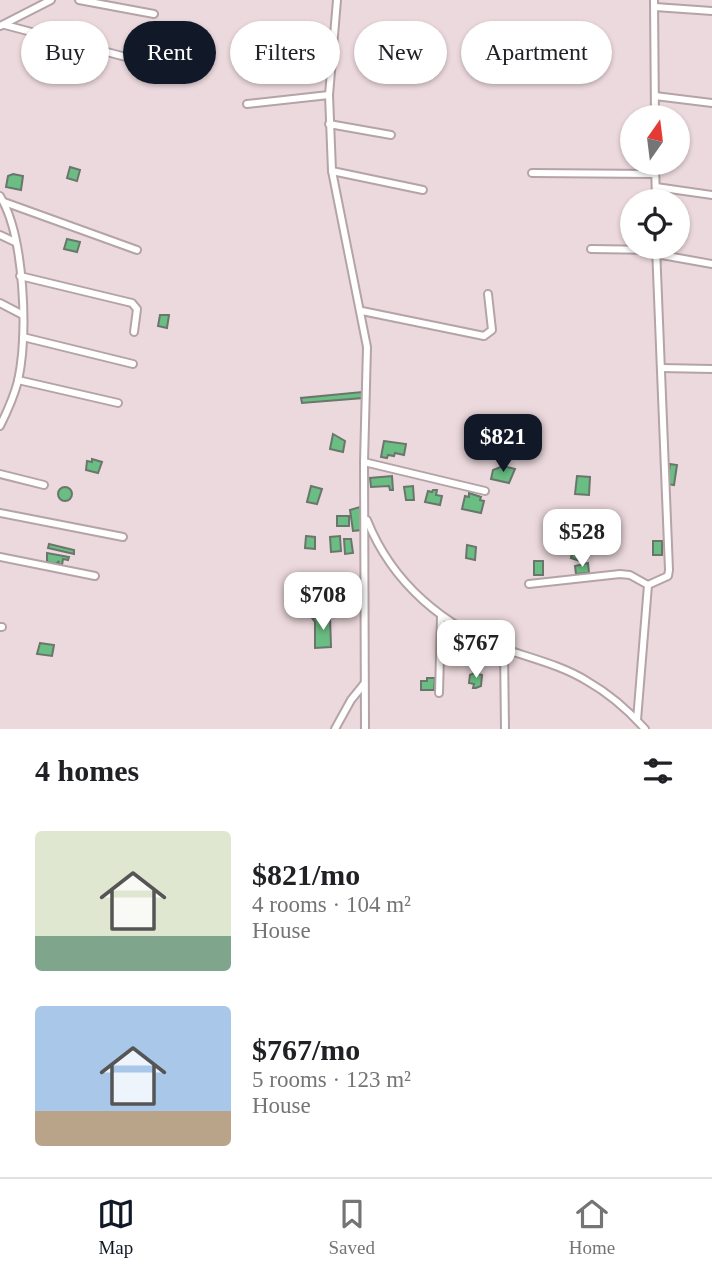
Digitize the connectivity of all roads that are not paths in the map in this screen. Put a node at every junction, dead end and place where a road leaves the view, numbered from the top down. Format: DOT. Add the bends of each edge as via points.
graph roads {
  1 [pos="51,0"];
  2 [pos="79,0"];
  3 [pos="337,0"];
  4 [pos="654,3"];
  5 [pos="712,11"];
  6 [pos="154,14"];
  7 [pos="3,25"];
  8 [pos="123,56"];
  9 [pos="330,94"];
  10 [pos="656,96"];
  11 [pos="712,103"];
  12 [pos="247,104"];
  13 [pos="656,105"];
  14 [pos="330,124"];
  15 [pos="391,135"];
  16 [pos="331,171"];
  17 [pos="532,173"];
  18 [pos="620,174"];
  19 [pos="655,175"];
  20 [pos="656,187"];
  21 [pos="423,190"];
  22 [pos="712,195"];
  23 [pos="2,199"];
  24 [pos="0,236"];
  25 [pos="15,242"];
  26 [pos="590,249"];
  27 [pos="620,249"];
  28 [pos="137,250"];
  29 [pos="690,258"];
  30 [pos="656,259"];
  31 [pos="712,264"];
  32 [pos="20,276"];
  33 [pos="488,294"];
  34 [pos="0,303"];
  35 [pos="362,311"];
  36 [pos="23,315"];
  37 [pos="134,332"];
  38 [pos="23,337"];
  39 [pos="134,364"];
  40 [pos="661,368"];
  41 [pos="712,369"];
  42 [pos="18,380"];
  43 [pos="118,403"];
  44 [pos="1,421"];
  45 [pos="364,462"];
  46 [pos="0,474"];
  47 [pos="44,485"];
  48 [pos="485,491"];
  49 [pos="0,513"];
  50 [pos="366,518"];
  51 [pos="123,537"];
  52 [pos="0,557"];
  53 [pos="95,576"];
  54 [pos="529,584"];
  55 [pos="648,585"];
  56 [pos="441,616"];
  57 [pos="504,649"];
  58 [pos="364,684"];
  59 [pos="439,693"];
  60 [pos="637,720"];
  61 [pos="335,729"];
  62 [pos="365,729"];
  63 [pos="505,729"];
  64 [pos="645,729"];
  1 -- 7 [label="street"];
  2 -- 6 [label="street"];
  3 -- 9 [label="street"];
  4 -- 5 [label="street"];
  4 -- 10 [label="street"];
  7 -- 8 [label="street"];
  9 -- 12 [label="street"];
  9 -- 14 [label="street"];
  10 -- 11 [label="street"];
  10 -- 13 [label="street"];
  14 -- 15 [label="street"];
  14 -- 16 [label="street"];
  16 -- 21 [label="street"];
  16 -- 35 [label="street"];
  17 -- 18 [label="street"];
  19 -- 20 [label="street"];
  20 -- 22 [label="street"];
  23 -- 25 [label="street"];
  23 -- 28 [label="street"];
  24 -- 25 [label="street"];
  25 -- 32 [label="street"];
  26 -- 27 [label="street"];
  29 -- 31 [label="street"];
  30 -- 40 [label="street"];
  32 -- 36 [label="street"];
  32 -- 37 [label="street" via="132,303 137,309"];
  33 -- 35 [label="street" via="492,330 484,336"];
  34 -- 36 [label="street"];
  35 -- 45 [label="street" via="367,347"];
  36 -- 38 [label="street"];
  38 -- 39 [label="street"];
  38 -- 42 [label="street"];
  40 -- 41 [label="street"];
  40 -- 55 [label="street" via="669,570 668,576"];
  42 -- 43 [label="street"];
  42 -- 44 [label="street"];
  45 -- 48 [label="street"];
  45 -- 50 [label="street"];
  46 -- 47 [label="street"];
  49 -- 51 [label="street"];
  50 -- 56 [label="street" via="399,578"];
  50 -- 58 [label="street"];
  52 -- 53 [label="street"];
  54 -- 55 [label="street" via="620,574"];
  55 -- 60 [label="street"];
  56 -- 57 [label="street"];
  56 -- 59 [label="street"];
  57 -- 60 [label="street" via="587,680"];
  57 -- 63 [label="street"];
  58 -- 61 [label="street"];
  58 -- 62 [label="street"];
  60 -- 64 [label="street"];
}
